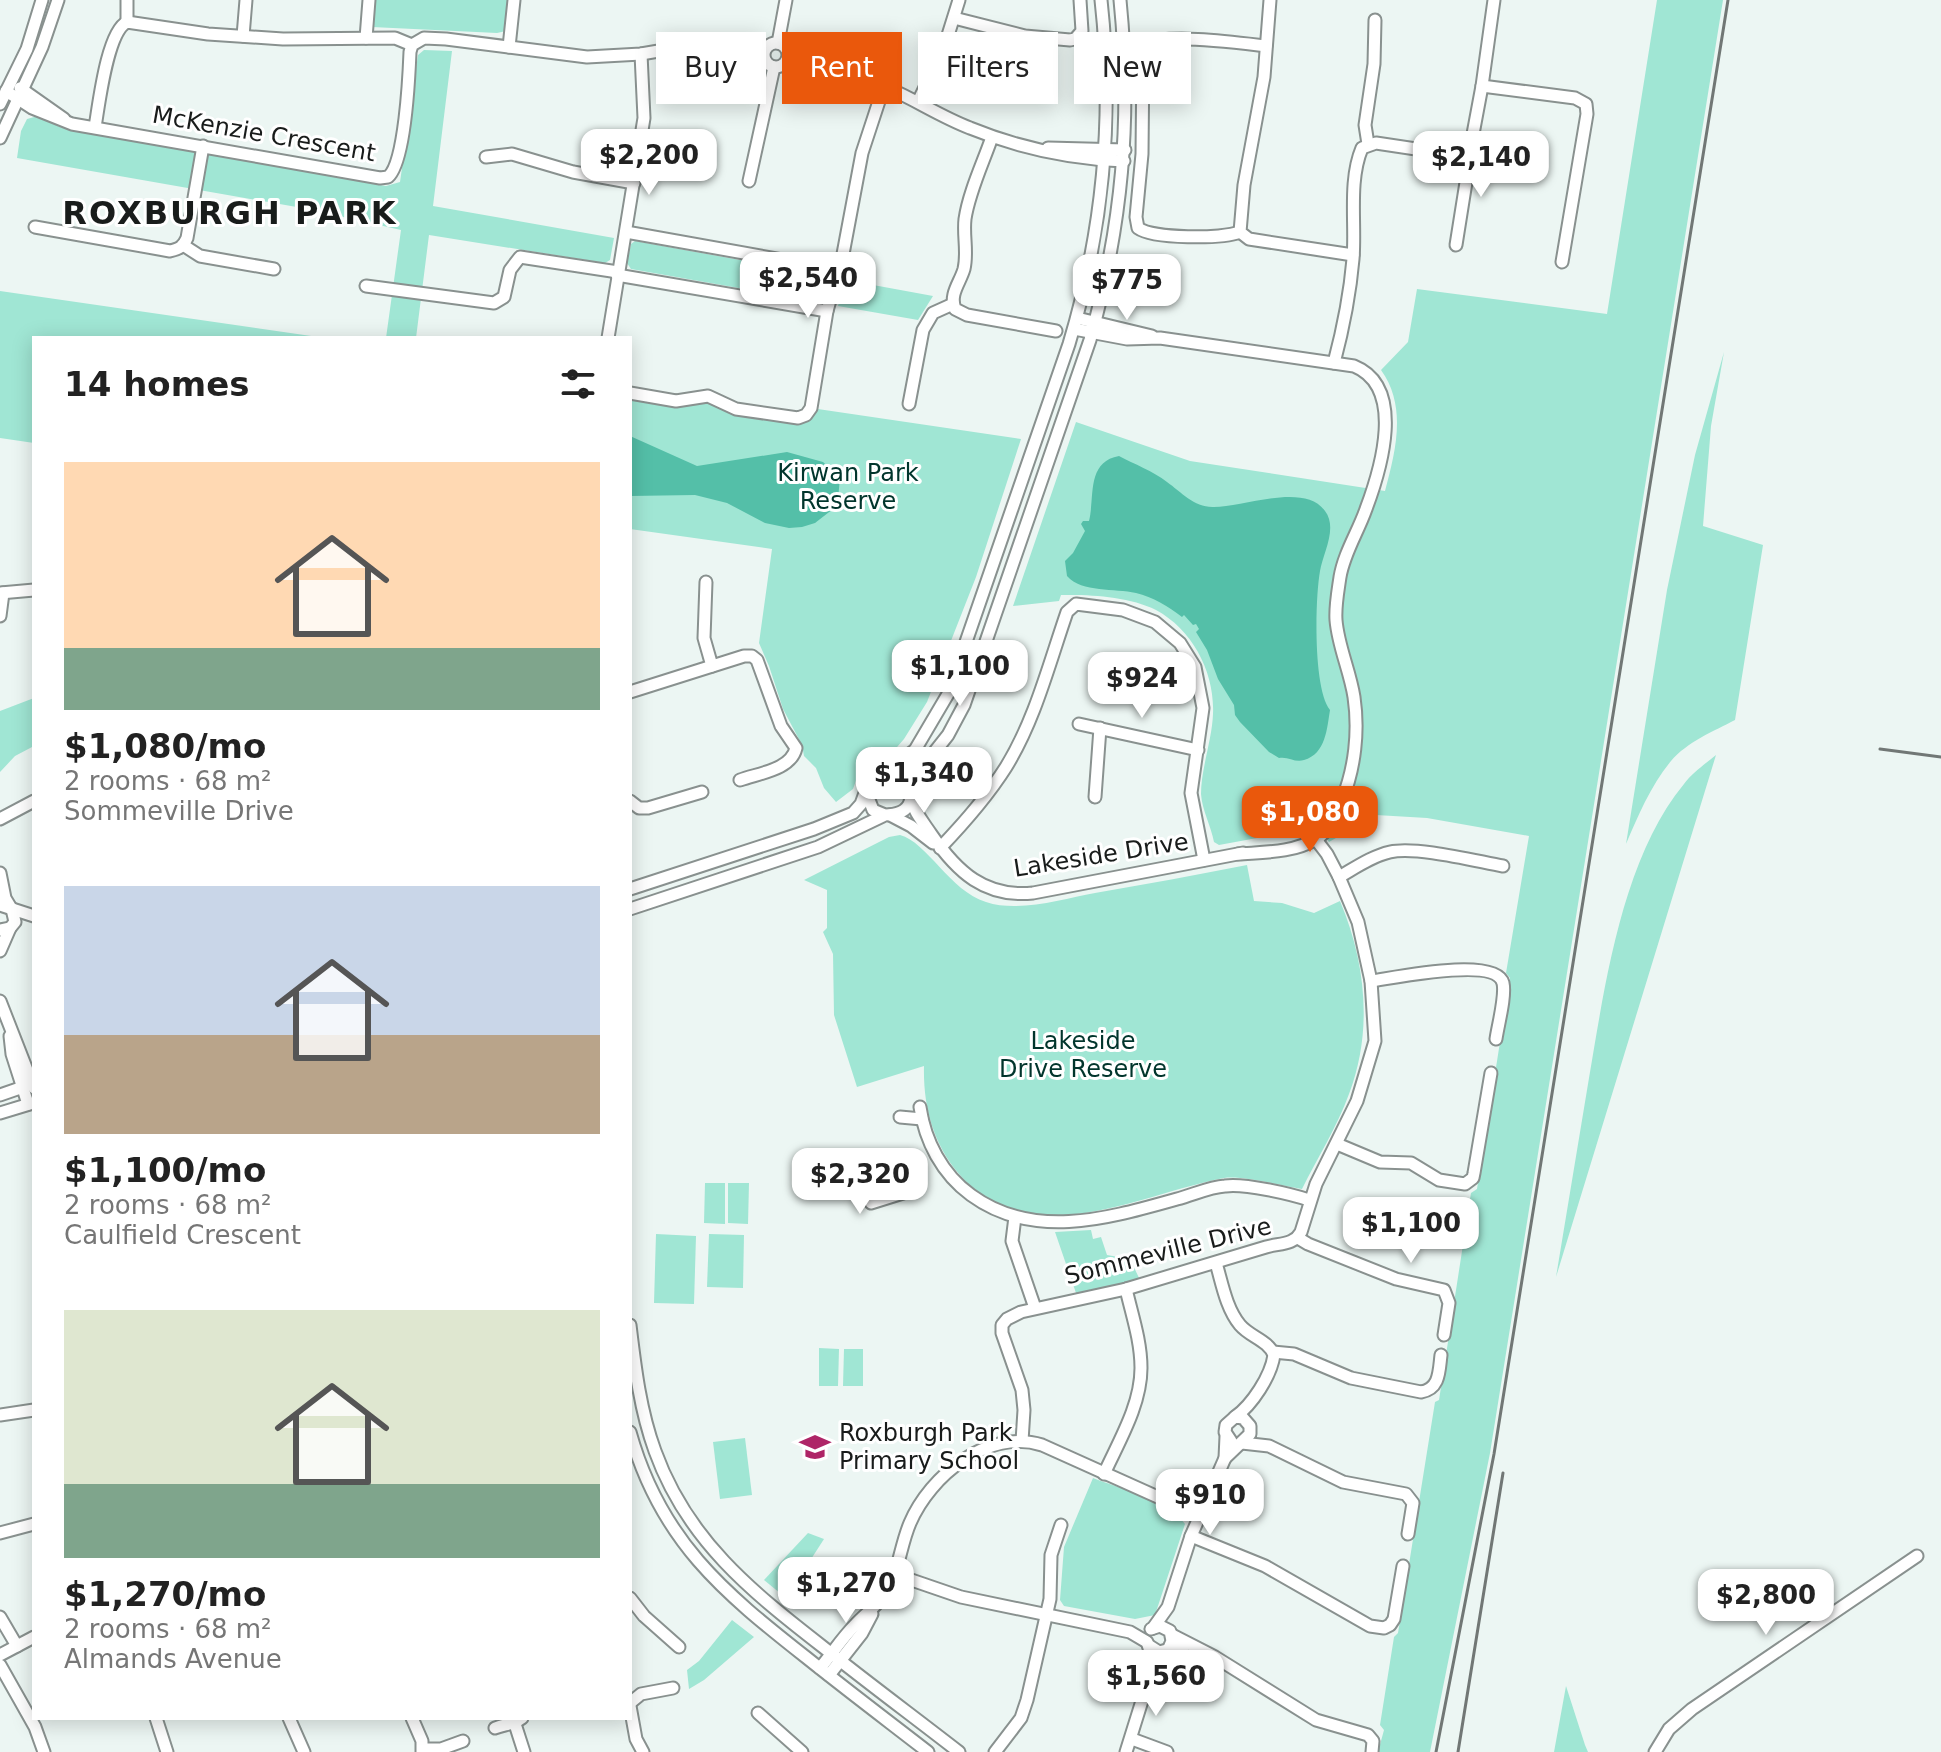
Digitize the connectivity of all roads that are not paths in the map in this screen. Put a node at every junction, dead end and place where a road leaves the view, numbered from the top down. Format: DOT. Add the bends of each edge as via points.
graph roads {
  1 [pos="42,0"];
  2 [pos="58,0"];
  3 [pos="127,0"];
  4 [pos="246,0"];
  5 [pos="369,0"];
  6 [pos="514,0"];
  7 [pos="786,0"];
  8 [pos="959,0"];
  9 [pos="1080,0"];
  10 [pos="1101,0"];
  11 [pos="1120,0"];
  12 [pos="1270,0"];
  13 [pos="1494,0"];
  14 [pos="954,18"];
  15 [pos="1375,20"];
  16 [pos="127,22"];
  17 [pos="949,32"];
  18 [pos="243,36"];
  19 [pos="366,38"];
  20 [pos="778,43"];
  21 [pos="412,45"];
  22 [pos="782,45"];
  23 [pos="1266,46"];
  24 [pos="509,47"];
  25 [pos="766,49"];
  26 [pos="656,51"];
  27 [pos="641,54"];
  28 [pos="766,59"];
  29 [pos="782,65"];
  30 [pos="774,67"];
  31 [pos="1482,86"];
  32 [pos="8,87"];
  33 [pos="23,90"];
  34 [pos="902,94"];
  35 [pos="18,101"];
  36 [pos="918,102"];
  37 [pos="0,104"];
  38 [pos="878,104"];
  39 [pos="922,104"];
  40 [pos="72,124"];
  41 [pos="95,127"];
  42 [pos="992,137"];
  43 [pos="0,138"];
  44 [pos="1368,144"];
  45 [pos="203,146"];
  46 [pos="1464,154"];
  47 [pos="1105,155"];
  48 [pos="1124,156"];
  49 [pos="486,157"];
  50 [pos="749,181"];
  51 [pos="634,183"];
  52 [pos="35,227"];
  53 [pos="626,232"];
  54 [pos="1240,232"];
  55 [pos="183,245"];
  56 [pos="1456,245"];
  57 [pos="1353,255"];
  58 [pos="1562,262"];
  59 [pos="274,269"];
  60 [pos="839,270"];
  61 [pos="618,274"];
  62 [pos="366,286"];
  63 [pos="953,304"];
  64 [pos="827,311"];
  65 [pos="1076,323"];
  66 [pos="1094,328"];
  67 [pos="1056,331"];
  68 [pos="608,336"];
  69 [pos="1334,363"];
  70 [pos="632,393"];
  71 [pos="909,404"];
  72 [pos="706,582"];
  73 [pos="32,590"];
  74 [pos="1,593"];
  75 [pos="0,616"];
  76 [pos="712,666"];
  77 [pos="632,691"];
  78 [pos="1079,724"];
  79 [pos="1100,728"];
  80 [pos="1198,750"];
  81 [pos="886,771"];
  82 [pos="740,780"];
  83 [pos="702,792"];
  84 [pos="866,792"];
  85 [pos="910,794"];
  86 [pos="1095,797"];
  87 [pos="32,802"];
  88 [pos="632,804"];
  89 [pos="887,815"];
  90 [pos="0,819"];
  91 [pos="1309,838"];
  92 [pos="940,848"];
  93 [pos="1204,860"];
  94 [pos="1503,866"];
  95 [pos="1339,877"];
  96 [pos="0,882"];
  97 [pos="632,888"];
  98 [pos="8,907"];
  99 [pos="632,908"];
  100 [pos="32,916"];
  101 [pos="32,918"];
  102 [pos="7,928"];
  103 [pos="0,951"];
  104 [pos="1371,981"];
  105 [pos="1,1009"];
  106 [pos="1496,1039"];
  107 [pos="1491,1073"];
  108 [pos="31,1086"];
  109 [pos="0,1095"];
  110 [pos="31,1103"];
  111 [pos="0,1113"];
  112 [pos="900,1117"];
  113 [pos="1337,1144"];
  114 [pos="859,1164"];
  115 [pos="903,1193"];
  116 [pos="1309,1200"];
  117 [pos="1015,1217"];
  118 [pos="1298,1238"];
  119 [pos="1216,1263"];
  120 [pos="1126,1289"];
  121 [pos="1035,1308"];
  122 [pos="1444,1335"];
  123 [pos="632,1338"];
  124 [pos="1273,1352"];
  125 [pos="1441,1355"];
  126 [pos="1251,1401"];
  127 [pos="32,1410"];
  128 [pos="0,1415"];
  129 [pos="1235,1417"];
  130 [pos="1249,1424"];
  131 [pos="1226,1436"];
  132 [pos="1022,1441"];
  133 [pos="1241,1443"];
  134 [pos="1269,1446"];
  135 [pos="654,1450"];
  136 [pos="1225,1458"];
  137 [pos="632,1459"];
  138 [pos="1104,1474"];
  139 [pos="1200,1516"];
  140 [pos="32,1525"];
  141 [pos="1061,1525"];
  142 [pos="0,1533"];
  143 [pos="1408,1534"];
  144 [pos="1191,1536"];
  145 [pos="1917,1556"];
  146 [pos="1403,1566"];
  147 [pos="894,1574"];
  148 [pos="632,1601"];
  149 [pos="1168,1607"];
  150 [pos="1047,1615"];
  151 [pos="0,1617"];
  152 [pos="1151,1629"];
  153 [pos="1130,1632"];
  154 [pos="1171,1633"];
  155 [pos="32,1638"];
  156 [pos="1148,1645"];
  157 [pos="1189,1645"];
  158 [pos="17,1646"];
  159 [pos="679,1647"];
  160 [pos="1167,1649"];
  161 [pos="0,1655"];
  162 [pos="836,1657"];
  163 [pos="0,1665"];
  164 [pos="825,1672"];
  165 [pos="1151,1672"];
  166 [pos="673,1688"];
  167 [pos="632,1702"];
  168 [pos="758,1713"];
  169 [pos="632,1716"];
  170 [pos="157,1720"];
  171 [pos="290,1720"];
  172 [pos="413,1720"];
  173 [pos="518,1721"];
  174 [pos="495,1728"];
  175 [pos="1132,1739"];
  176 [pos="463,1741"];
  177 [pos="423,1750"];
  178 [pos="44,1752"];
  179 [pos="167,1752"];
  180 [pos="304,1752"];
  181 [pos="524,1752"];
  182 [pos="643,1752"];
  183 [pos="802,1752"];
  184 [pos="928,1752"];
  185 [pos="959,1752"];
  186 [pos="995,1752"];
  187 [pos="1126,1752"];
  188 [pos="1167,1752"];
  189 [pos="1372,1752"];
  190 [pos="1655,1752"];
  1 -- 32 [label="street"];
  2 -- 33 [label="street"];
  3 -- 16 [label="street"];
  4 -- 18 [label="street"];
  5 -- 19 [label="street"];
  6 -- 24 [label="street"];
  7 -- 20 [label="street"];
  8 -- 14 [label="street"];
  9 -- 14 [label="street" via="1082,31 1070,40 1025,36"];
  10 -- 47 [label="street"];
  11 -- 48 [label="street"];
  12 -- 23 [label="street"];
  13 -- 31 [label="street"];
  14 -- 17 [label="street"];
  15 -- 44 [label="street" via="1365,125"];
  16 -- 18 [label="street"];
  16 -- 41 [label="street" via="118,30"];
  18 -- 19 [label="street"];
  19 -- 21 [label="street" via="395,38"];
  20 -- 22 [label="street"];
  20 -- 25 [label="street"];
  21 -- 24 [label="street" via="424,38"];
  21 -- 45 [label="street, McKenzie Crescent" via="396,165 388,177"];
  23 -- 54 [label="street"];
  23 -- 54 [label="street" via="1156,41 1146,44 1143,53 1138,228 1222,237"];
  24 -- 27 [label="street" via="587,57"];
  26 -- 27 [label="street"];
  27 -- 51 [label="street" via="644,118"];
  28 -- 30 [label="street"];
  29 -- 30 [label="street"];
  30 -- 50 [label="street"];
  31 -- 46 [label="street" via="1473,143"];
  31 -- 58 [label="street" via="1575,98 1586,104"];
  32 -- 33 [label="street, McKenzie Crescent"];
  32 -- 35 [label="street, McKenzie Crescent"];
  32 -- 37 [label="street"];
  33 -- 35 [label="street"];
  33 -- 40 [label="street, McKenzie Crescent"];
  34 -- 36 [label="street"];
  35 -- 40 [label="street, McKenzie Crescent"];
  35 -- 43 [label="street"];
  38 -- 60 [label="street" via="862,153"];
  39 -- 42 [label="street"];
  40 -- 41 [label="street, McKenzie Crescent"];
  41 -- 45 [label="street, McKenzie Crescent"];
  42 -- 47 [label="street" via="1072,158"];
  42 -- 63 [label="street" via="965,218 966,254"];
  44 -- 46 [label="street"];
  44 -- 57 [label="street" via="1359,155 1355,180"];
  45 -- 55 [label="street"];
  46 -- 56 [label="street" via="1467,176"];
  47 -- 48 [label="street"];
  47 -- 65 [label="street" via="1094,252"];
  48 -- 66 [label="street" via="1113,246"];
  49 -- 51 [label="street" via="512,154"];
  51 -- 53 [label="street"];
  52 -- 55 [label="street" via="170,251"];
  53 -- 60 [label="street"];
  53 -- 61 [label="street"];
  54 -- 57 [label="street" via="1249,239"];
  55 -- 59 [label="street" via="200,256"];
  57 -- 69 [label="street"];
  60 -- 64 [label="street"];
  61 -- 62 [label="street" via="520,257 510,270 504,297 494,303"];
  61 -- 64 [label="street"];
  61 -- 68 [label="street"];
  63 -- 67 [label="street" via="967,315"];
  63 -- 71 [label="street" via="933,313 923,330"];
  64 -- 70 [label="street" via="806,415 736,409 708,396 676,401"];
  65 -- 66 [label="street"];
  65 -- 81 [label="street" via="948,694 915,750"];
  66 -- 69 [label="street" via="1132,329 1160,338"];
  66 -- 85 [label="street" via="964,705"];
  69 -- 91 [label="street" via="1371,376 1383,393 1386,414 1374,487 1347,551 1337,596 1336,620 1354,698 1355,746 1344,794"];
  72 -- 76 [label="street" via="704,638"];
  73 -- 74 [label="street"];
  74 -- 75 [label="street"];
  76 -- 77 [label="street"];
  76 -- 82 [label="street" via="752,656 781,726 796,748 787,764"];
  78 -- 79 [label="street"];
  79 -- 80 [label="street"];
  79 -- 86 [label="street"];
  80 -- 92 [label="street" via="1202,695 1195,667 1180,643 1140,614 1076,604 1067,612 1007,765"];
  80 -- 93 [label="street" via="1191,808"];
  81 -- 84 [label="street" via="872,778"];
  81 -- 85 [label="street" via="905,779"];
  83 -- 88 [label="street" via="648,808"];
  84 -- 89 [label="street" via="873,810"];
  84 -- 97 [label="street" via="853,813"];
  85 -- 89 [label="street" via="903,809"];
  85 -- 92 [label="street, Lakeside Drive"];
  87 -- 90 [label="street"];
  89 -- 92 [label="street, Lakeside Drive"];
  89 -- 99 [label="street" via="818,847"];
  91 -- 93 [label="street, Lakeside Drive"];
  91 -- 95 [label="street, Sommeville Drive"];
  92 -- 93 [label="street, Lakeside Drive" via="969,879 1012,894"];
  94 -- 95 [label="street" via="1392,851"];
  95 -- 104 [label="street, Sommeville Drive" via="1358,922"];
  96 -- 98 [label="street"];
  98 -- 100 [label="street"];
  98 -- 102 [label="street" via="15,918"];
  101 -- 102 [label="street"];
  102 -- 103 [label="street"];
  104 -- 106 [label="street" via="1464,969 1497,974 1504,988"];
  104 -- 113 [label="street, Sommeville Drive" via="1371,1051"];
  105 -- 108 [label="street" via="12,1054"];
  107 -- 113 [label="street" via="1473,1178 1465,1184 1439,1180 1411,1163 1380,1162"];
  108 -- 109 [label="street"];
  108 -- 110 [label="street"];
  110 -- 111 [label="street"];
  112 -- 117 [label="street" via="921,1113 935,1153 954,1180 978,1200"];
  113 -- 116 [label="street, Sommeville Drive"];
  114 -- 115 [label="street" via="871,1203"];
  116 -- 117 [label="street" via="1225,1186 1089,1220"];
  116 -- 118 [label="street, Sommeville Drive"];
  117 -- 121 [label="street" via="1012,1241"];
  118 -- 119 [label="street, Sommeville Drive"];
  118 -- 122 [label="street" via="1396,1279 1444,1290 1449,1303"];
  119 -- 120 [label="street, Sommeville Drive"];
  119 -- 124 [label="street" via="1236,1320"];
  120 -- 121 [label="street, Sommeville Drive"];
  120 -- 138 [label="street" via="1141,1371 1131,1414"];
  121 -- 132 [label="street, Sommeville Drive" via="1007,1319 1002,1328 1022,1390"];
  123 -- 135 [label="street"];
  124 -- 125 [label="street" via="1294,1354 1364,1381 1421,1392 1435,1385"];
  124 -- 126 [label="street" via="1268,1373"];
  126 -- 129 [label="street"];
  126 -- 130 [label="street"];
  127 -- 128 [label="street"];
  129 -- 130 [label="street"];
  129 -- 131 [label="street" via="1226,1425"];
  130 -- 133 [label="street" via="1250,1434"];
  130 -- 134 [label="street"];
  131 -- 133 [label="street"];
  131 -- 136 [label="street"];
  132 -- 138 [label="street"];
  132 -- 147 [label="street" via="971,1456 936,1483 914,1515"];
  133 -- 134 [label="street"];
  133 -- 136 [label="street"];
  134 -- 143 [label="street" via="1343,1482 1406,1494 1413,1503"];
  135 -- 137 [label="street"];
  135 -- 162 [label="street" via="689,1519 719,1559"];
  136 -- 139 [label="street"];
  137 -- 164 [label="street" via="678,1537 711,1578"];
  138 -- 139 [label="street"];
  139 -- 144 [label="street"];
  140 -- 142 [label="street"];
  141 -- 150 [label="street" via="1051,1555"];
  144 -- 146 [label="street" via="1265,1566 1378,1627 1394,1619"];
  144 -- 149 [label="street"];
  145 -- 190 [label="street" via="1692,1709 1669,1729"];
  147 -- 150 [label="street" via="961,1597"];
  147 -- 162 [label="street" via="887,1592 854,1626"];
  148 -- 159 [label="street"];
  149 -- 152 [label="street"];
  149 -- 154 [label="street"];
  150 -- 153 [label="street"];
  150 -- 186 [label="street" via="1021,1718"];
  151 -- 158 [label="street"];
  152 -- 153 [label="street"];
  152 -- 154 [label="street" via="1160,1626"];
  152 -- 156 [label="street"];
  153 -- 156 [label="street"];
  154 -- 157 [label="street"];
  154 -- 160 [label="street"];
  155 -- 158 [label="street"];
  156 -- 160 [label="street" via="1155,1651"];
  156 -- 165 [label="street"];
  157 -- 160 [label="street"];
  157 -- 189 [label="street" via="1316,1720 1368,1735"];
  158 -- 161 [label="street"];
  160 -- 165 [label="street"];
  162 -- 164 [label="street"];
  162 -- 185 [label="street"];
  163 -- 178 [label="street"];
  164 -- 184 [label="street"];
  165 -- 175 [label="street"];
  166 -- 167 [label="street" via="641,1694"];
  168 -- 183 [label="street"];
  169 -- 182 [label="street"];
  170 -- 179 [label="street"];
  171 -- 180 [label="street"];
  172 -- 177 [label="street"];
  173 -- 174 [label="street"];
  173 -- 181 [label="street"];
  175 -- 187 [label="street"];
  175 -- 188 [label="street"];
  176 -- 177 [label="street"];
}
